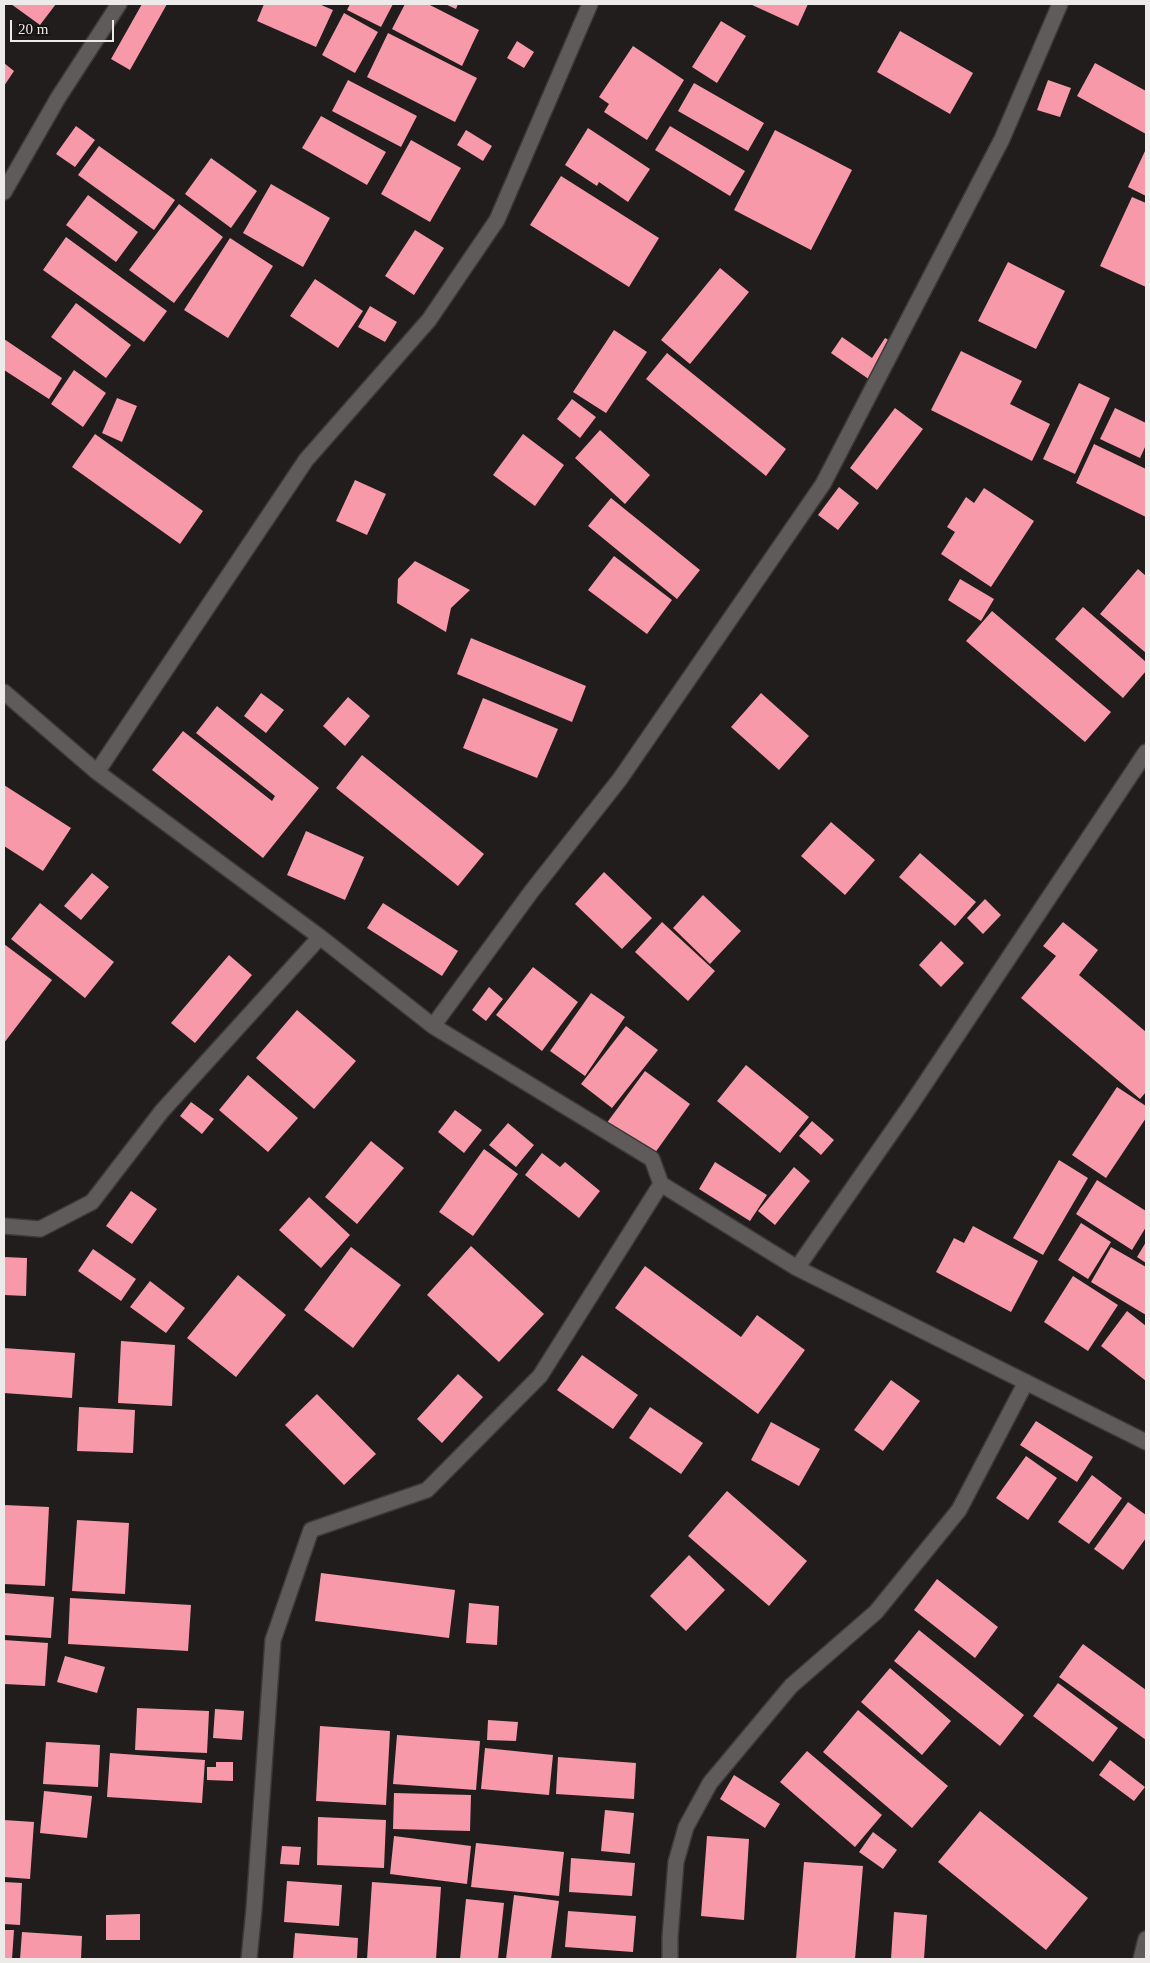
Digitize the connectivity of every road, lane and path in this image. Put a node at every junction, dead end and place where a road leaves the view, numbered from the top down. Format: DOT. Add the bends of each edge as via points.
graph roads {
  1 [pos="119,4"];
  2 [pos="590,4"];
  3 [pos="1060,4"];
  4 [pos="4,192"];
  5 [pos="4,692"];
  6 [pos="1146,752"];
  7 [pos="97,772"];
  8 [pos="320,937"];
  9 [pos="433,1026"];
  10 [pos="661,1184"];
  11 [pos="4,1226"];
  12 [pos="797,1268"];
  13 [pos="1026,1382"];
  14 [pos="1146,1442"];
  15 [pos="1146,1939"];
  16 [pos="249,1959"];
  17 [pos="670,1959"];
  18 [pos="1141,1959"];
  1 -- 4 [label="street" via="58,98"];
  2 -- 7 [label="street" via="498,220 429,320 306,460"];
  3 -- 9 [label="street" via="1002,139 823,484 620,779 531,892"];
  5 -- 7 [label="street"];
  6 -- 12 [label="street" via="910,1106"];
  7 -- 8 [label="street"];
  8 -- 9 [label="street"];
  8 -- 11 [label="street" via="162,1111 92,1202 40,1229"];
  9 -- 10 [label="street" via="652,1159"];
  10 -- 12 [label="street"];
  10 -- 16 [label="street" via="540,1376 427,1490 311,1530 272,1640"];
  12 -- 13 [label="street"];
  13 -- 14 [label="street"];
  13 -- 17 [label="street" via="959,1510 876,1612 791,1686 710,1784 686,1827 676,1862"];
  15 -- 18 [label="street"];
}
